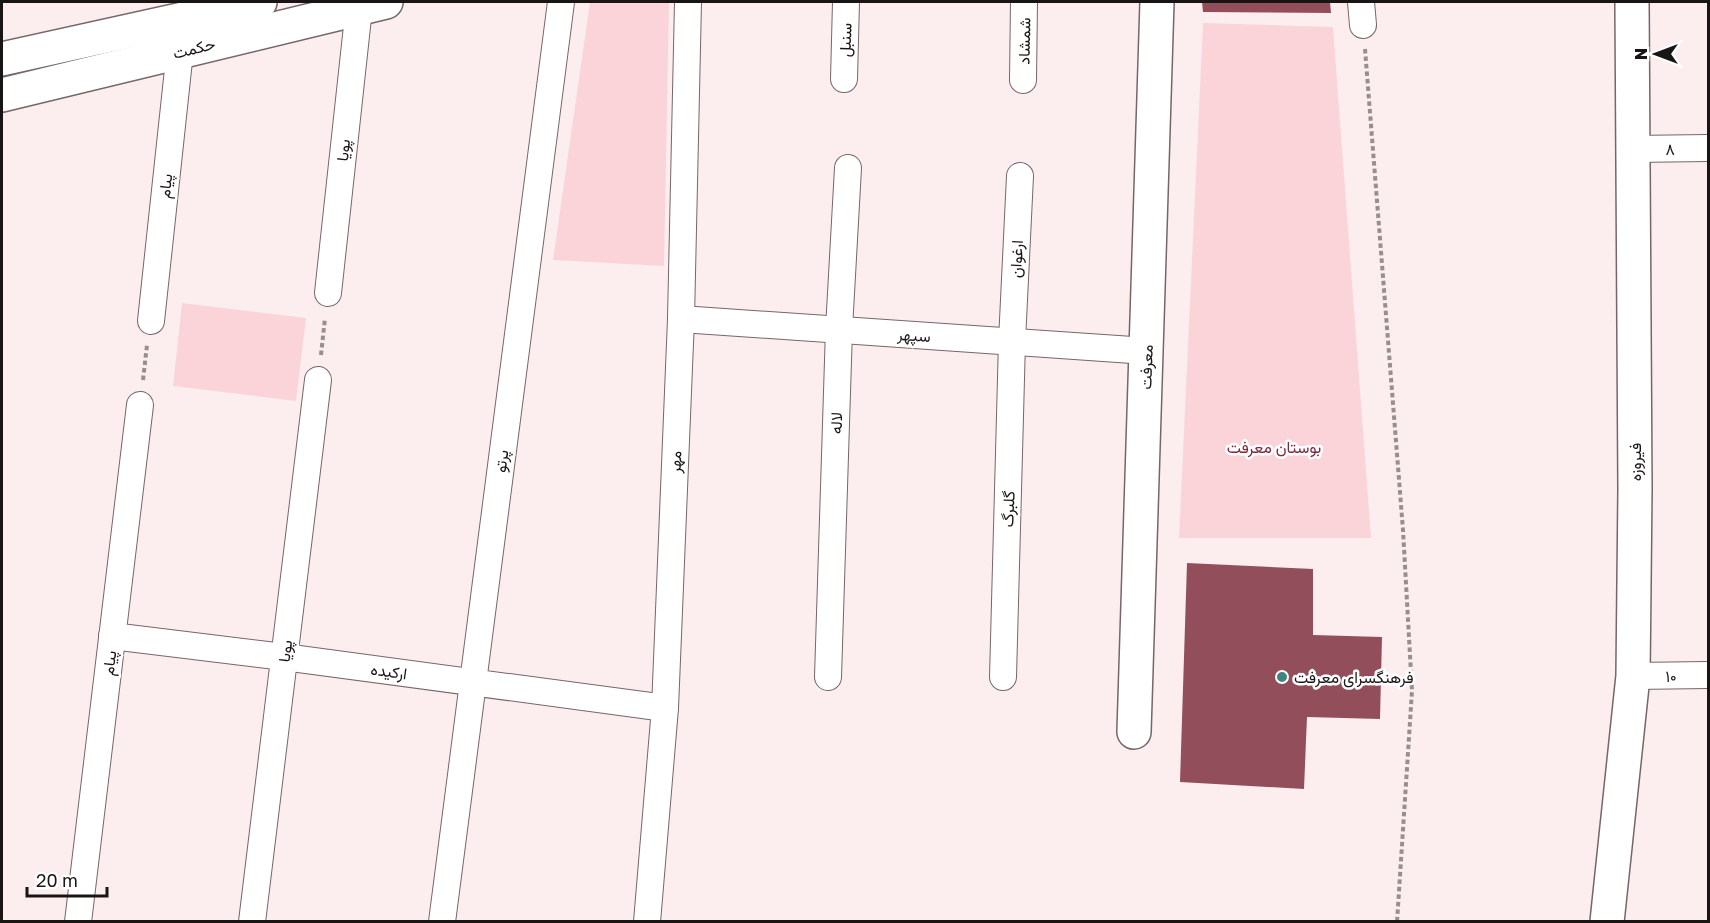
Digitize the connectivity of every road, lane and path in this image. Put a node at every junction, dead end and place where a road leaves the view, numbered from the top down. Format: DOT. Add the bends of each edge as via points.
graph roads {
  1 [pos="561,2"];
  2 [pos="688,2"];
  3 [pos="846,2"];
  4 [pos="1024,2"];
  5 [pos="1157,2"];
  6 [pos="1632,2"];
  7 [pos="372,5"];
  8 [pos="267,10"];
  9 [pos="1362,13"];
  10 [pos="180,51"];
  11 [pos="2,59"];
  12 [pos="844,79"];
  13 [pos="1023,80"];
  14 [pos="2,95"];
  15 [pos="1708,148"];
  16 [pos="1632,149"];
  17 [pos="848,168"];
  18 [pos="1020,176"];
  19 [pos="328,293"];
  20 [pos="681,319"];
  21 [pos="151,321"];
  22 [pos="839,330"];
  23 [pos="1012,341"];
  24 [pos="1147,351"];
  25 [pos="318,380"];
  26 [pos="140,405"];
  27 [pos="112,636"];
  28 [pos="284,657"];
  29 [pos="1708,675"];
  30 [pos="1633,676"];
  31 [pos="828,677"];
  32 [pos="1003,677"];
  33 [pos="472,682"];
  34 [pos="665,708"];
  35 [pos="1134,732"];
  36 [pos="78,921"];
  37 [pos="252,921"];
  38 [pos="442,921"];
  39 [pos="647,921"];
  40 [pos="1397,921"];
  41 [pos="1607,921"];
  1 -- 33 [label="street, پرتو"];
  2 -- 20 [label="street, مهر"];
  3 -- 12 [label="street, سنبل"];
  4 -- 13 [label="street, شمشاد"];
  5 -- 24 [label="street, معرفت"];
  6 -- 16 [label="street, فیروزه"];
  7 -- 8 [label="street, حکمت"];
  7 -- 19 [label="street, پویا"];
  8 -- 10 [label="street, حکمت"];
  8 -- 11 [label="street, حکمت"];
  9 -- 40 [label="path" via="1412,691"];
  10 -- 14 [label="street, حکمت"];
  10 -- 21 [label="street, پیام"];
  15 -- 16 [label="street, ۸"];
  16 -- 30 [label="street, فیروزه"];
  17 -- 22 [label="street, لاله"];
  18 -- 23 [label="street, ارغوان"];
  19 -- 25 [label="path"];
  20 -- 22 [label="street, سپهر"];
  20 -- 34 [label="street, مهر"];
  21 -- 26 [label="path"];
  22 -- 23 [label="street, سپهر"];
  22 -- 31 [label="street, لاله"];
  23 -- 24 [label="street, سپهر"];
  23 -- 32 [label="street, گلبرگ"];
  24 -- 35 [label="street, معرفت"];
  25 -- 28 [label="street, پویا"];
  26 -- 27 [label="street, پیام"];
  27 -- 28 [label="street, ارکیده"];
  27 -- 36 [label="street, پیام"];
  28 -- 33 [label="street, ارکیده"];
  28 -- 37 [label="street, پویا"];
  29 -- 30 [label="street, ۱۰"];
  30 -- 41 [label="street, فیروزه"];
  33 -- 34 [label="street, ارکیده"];
  33 -- 38 [label="street, پرتو"];
  34 -- 39 [label="street, مهر"];
}
